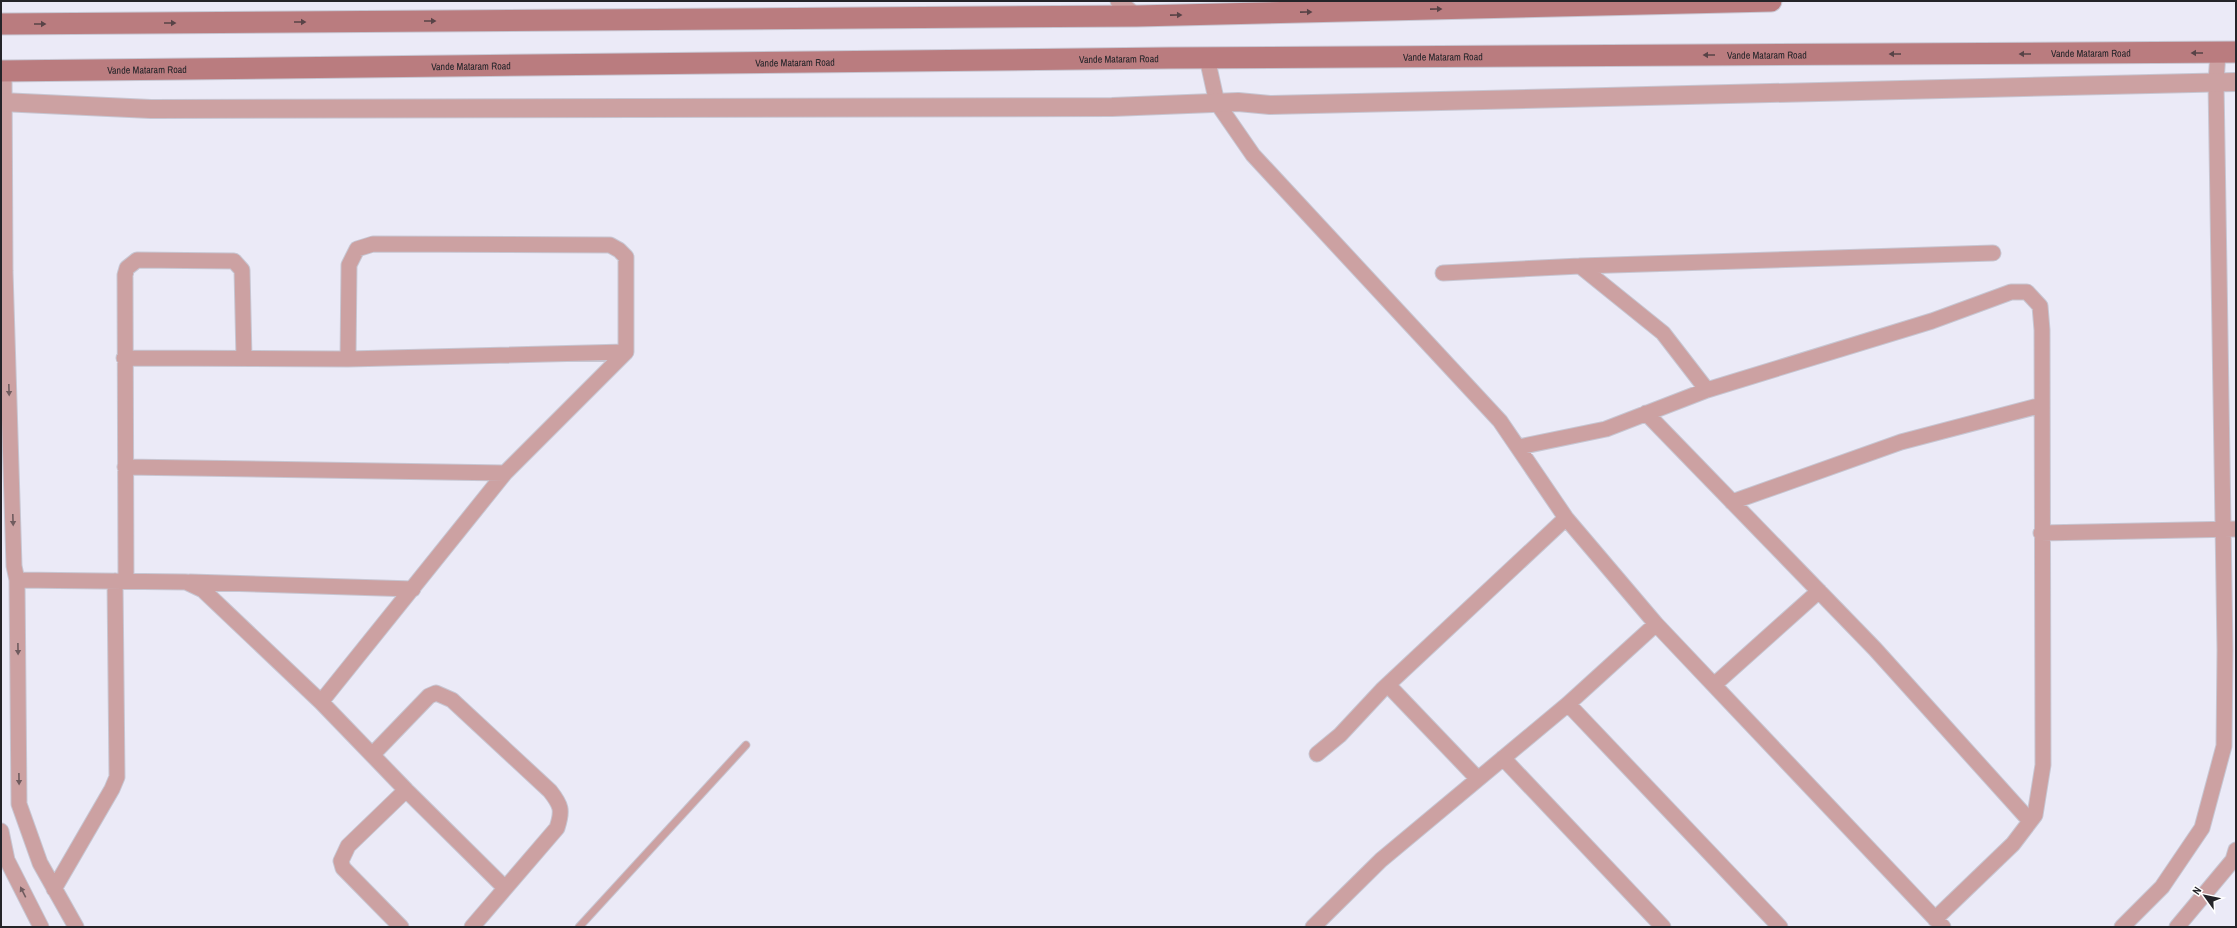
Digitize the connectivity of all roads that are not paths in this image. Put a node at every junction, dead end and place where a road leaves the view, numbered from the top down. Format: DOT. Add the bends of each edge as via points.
graph roads {
  1 [pos="1118,1"];
  2 [pos="1771,1"];
  3 [pos="1137,16"];
  4 [pos="1,24"];
  5 [pos="2227,53"];
  6 [pos="1207,58"];
  7 [pos="3,71"];
  8 [pos="2216,82"];
  9 [pos="2236,82"];
  10 [pos="2,102"];
  11 [pos="1217,103"];
  12 [pos="1993,253"];
  13 [pos="1580,266"];
  14 [pos="1443,273"];
  15 [pos="626,352"];
  16 [pos="124,358"];
  17 [pos="244,358"];
  18 [pos="348,359"];
  19 [pos="1707,390"];
  20 [pos="2042,405"];
  21 [pos="1646,414"];
  22 [pos="1519,447"];
  23 [pos="125,467"];
  24 [pos="505,473"];
  25 [pos="1732,502"];
  26 [pos="1566,518"];
  27 [pos="2230,530"];
  28 [pos="2041,533"];
  29 [pos="17,580"];
  30 [pos="120,581"];
  31 [pos="186,582"];
  32 [pos="413,589"];
  33 [pos="1819,592"];
  34 [pos="1656,624"];
  35 [pos="2236,679"];
  36 [pos="1714,684"];
  37 [pos="1388,685"];
  38 [pos="2224,697"];
  39 [pos="321,702"];
  40 [pos="1568,704"];
  41 [pos="746,745"];
  42 [pos="373,754"];
  43 [pos="1317,754"];
  44 [pos="1503,758"];
  45 [pos="1478,779"];
  46 [pos="406,790"];
  47 [pos="2030,821"];
  48 [pos="1,831"];
  49 [pos="2235,857"];
  50 [pos="505,888"];
  51 [pos="54,889"];
  52 [pos="1939,923"];
  53 [pos="41,927"];
  54 [pos="76,927"];
  55 [pos="401,927"];
  56 [pos="472,927"];
  57 [pos="579,927"];
  58 [pos="1313,927"];
  59 [pos="1662,927"];
  60 [pos="1780,927"];
  61 [pos="2122,927"];
  62 [pos="2177,927"];
  1 -- 3 [label="street"];
  3 -- 2 [label="main road, one-way"];
  4 -- 3 [label="main road, one-way"];
  5 -- 6 [label="main road, Vande Mataram Road, one-way"];
  5 -- 8 [label="street"];
  6 -- 7 [label="main road, Vande Mataram Road"];
  6 -- 11 [label="street"];
  7 -- 10 [label="street"];
  8 -- 9 [label="street"];
  8 -- 11 [label="street" via="1270,105"];
  8 -- 27 [label="street"];
  10 -- 11 [label="street" via="151,109 1112,107"];
  10 -- 29 [label="street, one-way" via="14,566"];
  11 -- 22 [label="street" via="1253,155 1500,421"];
  12 -- 13 [label="street"];
  13 -- 14 [label="street"];
  13 -- 19 [label="street" via="1663,333"];
  15 -- 18 [label="street"];
  15 -- 18 [label="street" via="626,257 610,245 373,244 357,249 349,265"];
  15 -- 24 [label="street"];
  16 -- 17 [label="street"];
  16 -- 17 [label="street" via="124,275 137,260 234,261 242,270"];
  16 -- 23 [label="street"];
  17 -- 18 [label="street"];
  19 -- 20 [label="street" via="1932,321 2010,292 2027,292 2040,306"];
  19 -- 21 [label="street"];
  20 -- 25 [label="street" via="1901,442"];
  20 -- 28 [label="street"];
  21 -- 22 [label="street" via="1606,429"];
  21 -- 25 [label="street"];
  22 -- 26 [label="street"];
  23 -- 24 [label="street"];
  23 -- 30 [label="street"];
  24 -- 32 [label="street"];
  25 -- 33 [label="street"];
  26 -- 34 [label="street"];
  26 -- 37 [label="street"];
  27 -- 28 [label="street"];
  27 -- 38 [label="street"];
  28 -- 47 [label="street" via="2043,765 2035,815"];
  29 -- 30 [label="street"];
  29 -- 51 [label="street, one-way" via="19,804 40,863"];
  30 -- 31 [label="street"];
  30 -- 51 [label="street" via="117,777"];
  31 -- 32 [label="street"];
  31 -- 39 [label="street" via="203,590 216,601"];
  32 -- 39 [label="street"];
  33 -- 36 [label="street"];
  33 -- 47 [label="street" via="1875,649"];
  34 -- 36 [label="street"];
  34 -- 40 [label="street"];
  35 -- 38 [label="street"];
  36 -- 52 [label="street"];
  37 -- 43 [label="street" via="1340,735"];
  37 -- 45 [label="street"];
  38 -- 61 [label="street" via="2224,746 2202,828 2162,887"];
  39 -- 42 [label="street"];
  40 -- 44 [label="street"];
  40 -- 60 [label="street"];
  41 -- 57 [label="lane"];
  42 -- 46 [label="street"];
  42 -- 50 [label="street" via="429,696 436,693 452,700 550,791 559,802 561,814 557,828"];
  44 -- 45 [label="street"];
  44 -- 59 [label="street"];
  45 -- 58 [label="street" via="1381,860"];
  46 -- 50 [label="street"];
  46 -- 55 [label="street" via="348,846 341,861 343,868"];
  47 -- 52 [label="street" via="2013,844"];
  53 -- 48 [label="street, one-way" via="7,860"];
  49 -- 62 [label="street"];
  50 -- 56 [label="street"];
  51 -- 54 [label="street"];
}
